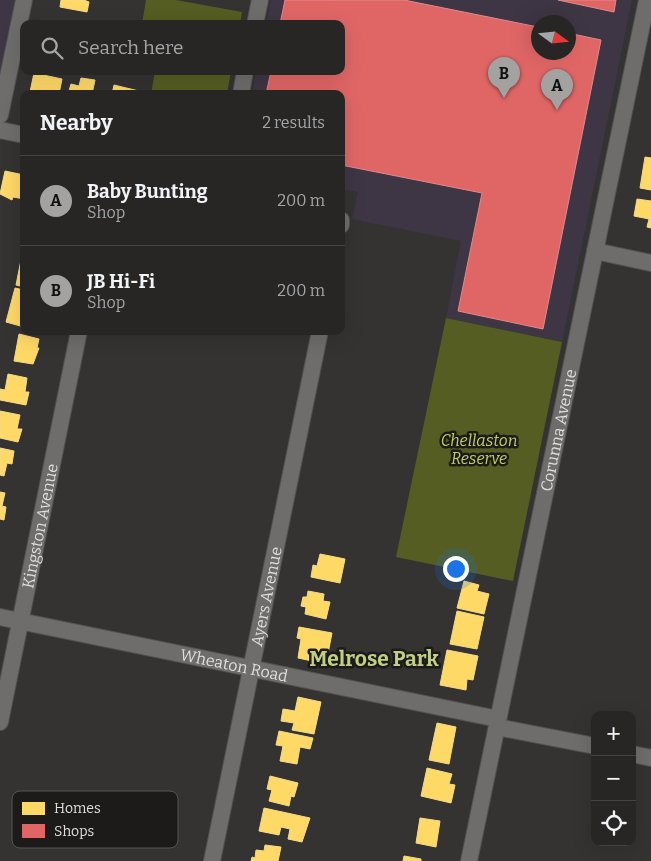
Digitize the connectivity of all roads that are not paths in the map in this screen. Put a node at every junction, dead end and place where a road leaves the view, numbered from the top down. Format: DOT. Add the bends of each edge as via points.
graph roads {
  1 [pos="24,0"];
  2 [pos="260,0"];
  3 [pos="647,0"];
  4 [pos="256,20"];
  5 [pos="244,75"];
  6 [pos="242,90"];
  7 [pos="0,115"];
  8 [pos="0,130"];
  9 [pos="20,134"];
  10 [pos="595,251"];
  11 [pos="651,263"];
  12 [pos="78,335"];
  13 [pos="319,335"];
  14 [pos="0,617"];
  15 [pos="20,621"];
  16 [pos="251,668"];
  17 [pos="0,722"];
  18 [pos="498,723"];
  19 [pos="591,745"];
  20 [pos="636,755"];
  21 [pos="651,758"];
  22 [pos="212,861"];
  23 [pos="469,861"];
  1 -- 7 [label="street"];
  2 -- 4 [label="street"];
  3 -- 10 [label="street, Corunna Avenue"];
  5 -- 6 [label="street"];
  8 -- 9 [label="street"];
  10 -- 11 [label="street"];
  10 -- 18 [label="street, Corunna Avenue"];
  12 -- 15 [label="street, Kingston Avenue"];
  13 -- 16 [label="street, Ayers Avenue"];
  14 -- 15 [label="street, Wheaton Road"];
  15 -- 16 [label="street, Wheaton Road"];
  15 -- 17 [label="street, Kingston Avenue"];
  16 -- 18 [label="street, Wheaton Road"];
  16 -- 22 [label="street, Ayers Avenue"];
  18 -- 19 [label="street, Wheaton Road"];
  18 -- 23 [label="street, Corunna Avenue"];
  20 -- 21 [label="street"];
}
